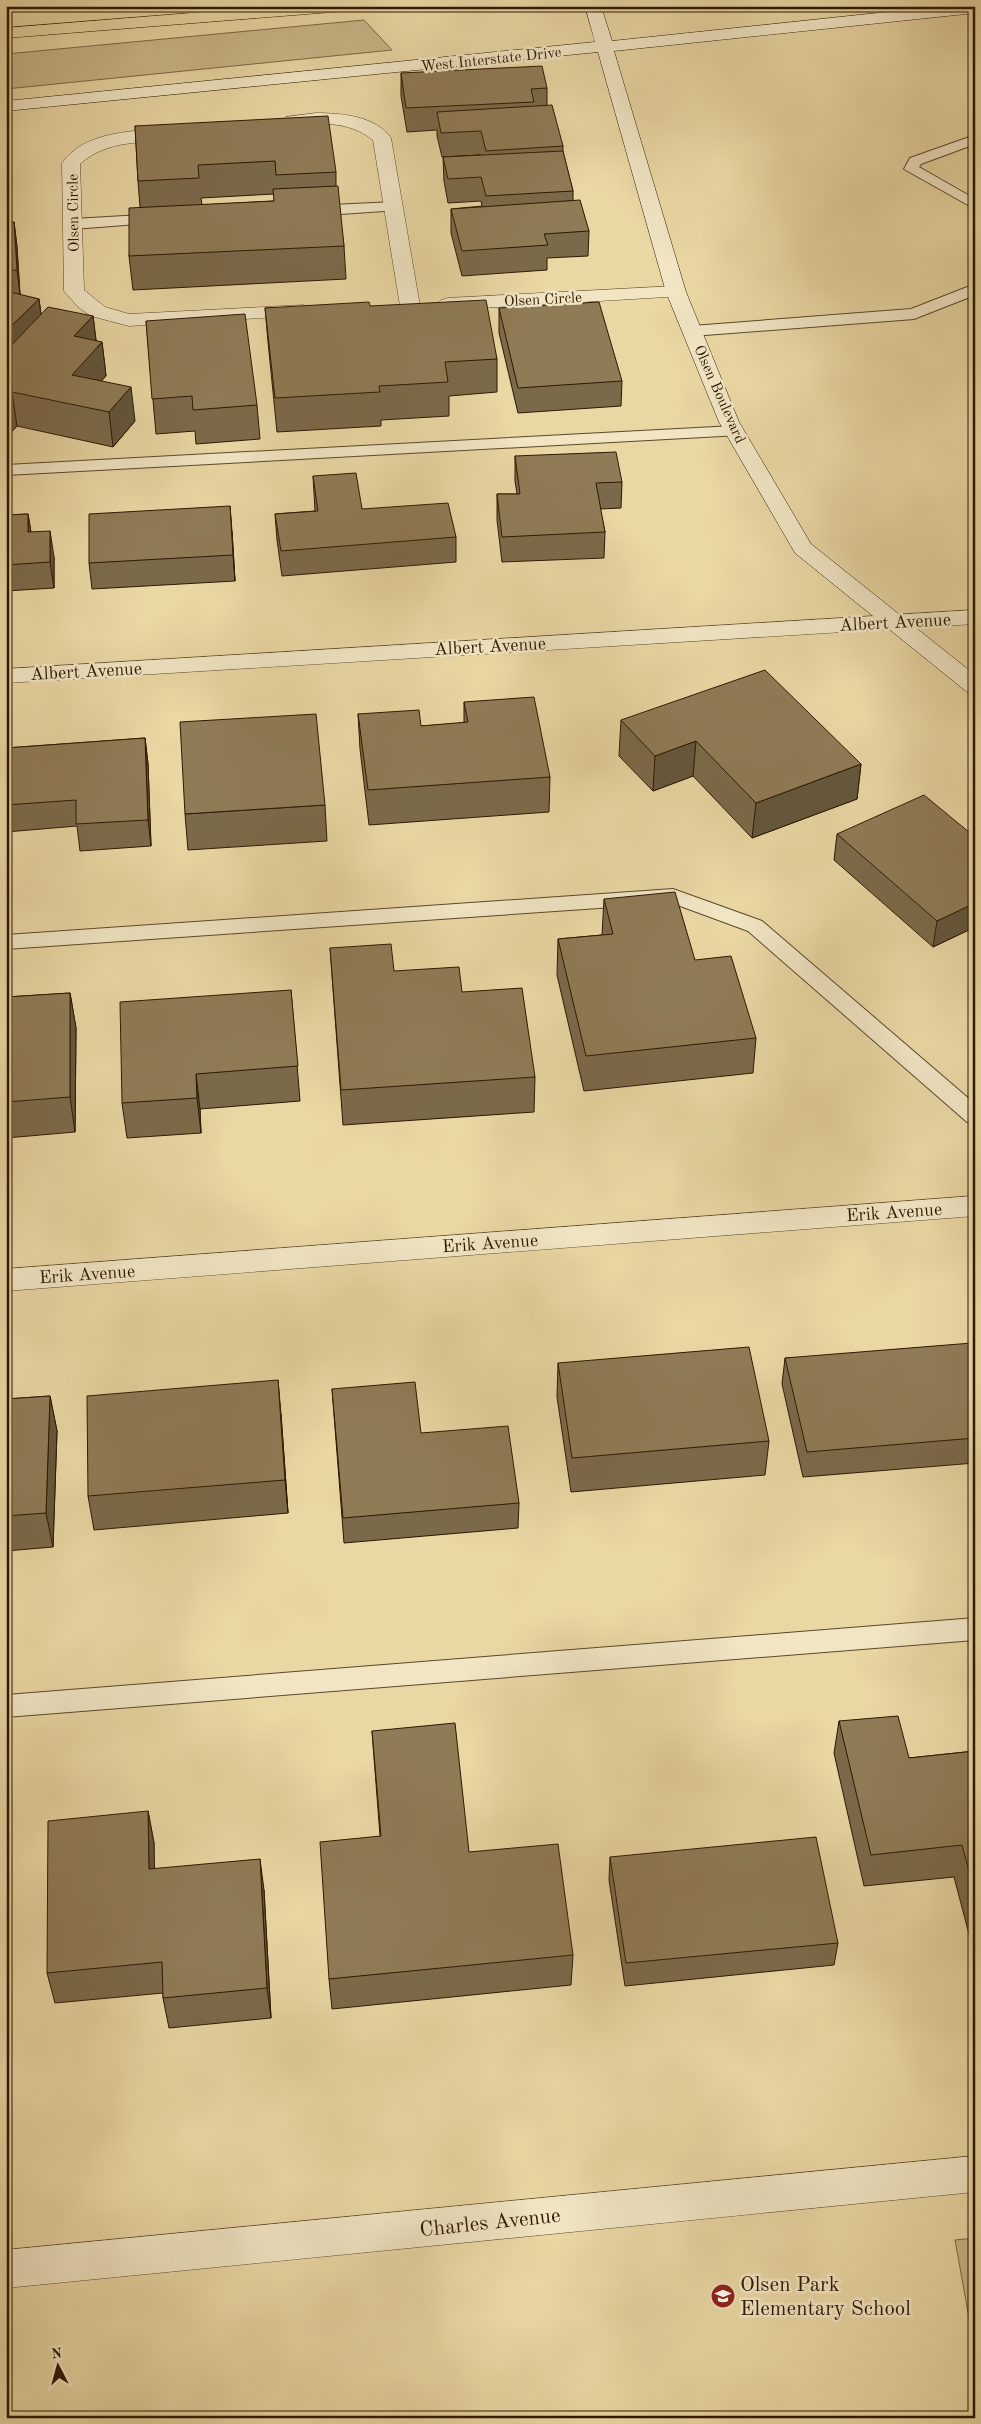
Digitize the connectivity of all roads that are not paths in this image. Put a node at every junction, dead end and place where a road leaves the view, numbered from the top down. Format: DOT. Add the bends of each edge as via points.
graph roads {
  1 [pos="345,6"];
  2 [pos="975,8"];
  3 [pos="595,11"];
  4 [pos="6,33"];
  5 [pos="604,47"];
  6 [pos="6,106"];
  7 [pos="278,122"];
  8 [pos="191,131"];
  9 [pos="975,139"];
  10 [pos="975,205"];
  11 [pos="394,207"];
  12 [pos="296,212"];
  13 [pos="170,219"];
  14 [pos="73,224"];
  15 [pos="975,290"];
  16 [pos="676,292"];
  17 [pos="410,306"];
  18 [pos="390,307"];
  19 [pos="322,310"];
  20 [pos="692,330"];
  21 [pos="734,430"];
  22 [pos="6,470"];
  23 [pos="975,617"];
  24 [pos="894,622"];
  25 [pos="6,676"];
  26 [pos="975,687"];
  27 [pos="6,942"];
  28 [pos="975,1116"];
  29 [pos="975,1206"];
  30 [pos="6,1280"];
  31 [pos="975,1629"];
  32 [pos="6,1706"];
  33 [pos="975,2174"];
  34 [pos="6,2269"];
  1 -- 4 [label="highway"];
  2 -- 5 [label="street, West Interstate Drive"];
  3 -- 5 [label="street, Olsen Boulevard"];
  5 -- 6 [label="street, West Interstate Drive"];
  5 -- 16 [label="street, Olsen Boulevard"];
  7 -- 11 [label="street" via="327,117 359,123 374,131 382,138"];
  8 -- 14 [label="street, Olsen Circle" via="114,140 80,154 71,163"];
  9 -- 10 [label="lane" via="915,162 911,169"];
  11 -- 12 [label="lane"];
  11 -- 17 [label="street"];
  13 -- 14 [label="lane"];
  14 -- 19 [label="street, Olsen Circle" via="74,291 92,310 108,317 129,320"];
  15 -- 20 [label="lane" via="914,314"];
  16 -- 17 [label="street, Olsen Circle"];
  16 -- 20 [label="street, Olsen Boulevard"];
  17 -- 18 [label="street, Olsen Circle"];
  20 -- 21 [label="street, Olsen Boulevard"];
  21 -- 22 [label="lane"];
  21 -- 24 [label="street, Olsen Boulevard" via="803,548"];
  23 -- 24 [label="street, Albert Avenue"];
  24 -- 25 [label="street, Albert Avenue"];
  24 -- 26 [label="street, Olsen Boulevard"];
  27 -- 28 [label="lane" via="672,896 755,926"];
  29 -- 30 [label="street, Erik Avenue"];
  31 -- 32 [label="lane"];
  33 -- 34 [label="street, Charles Avenue"];
}
